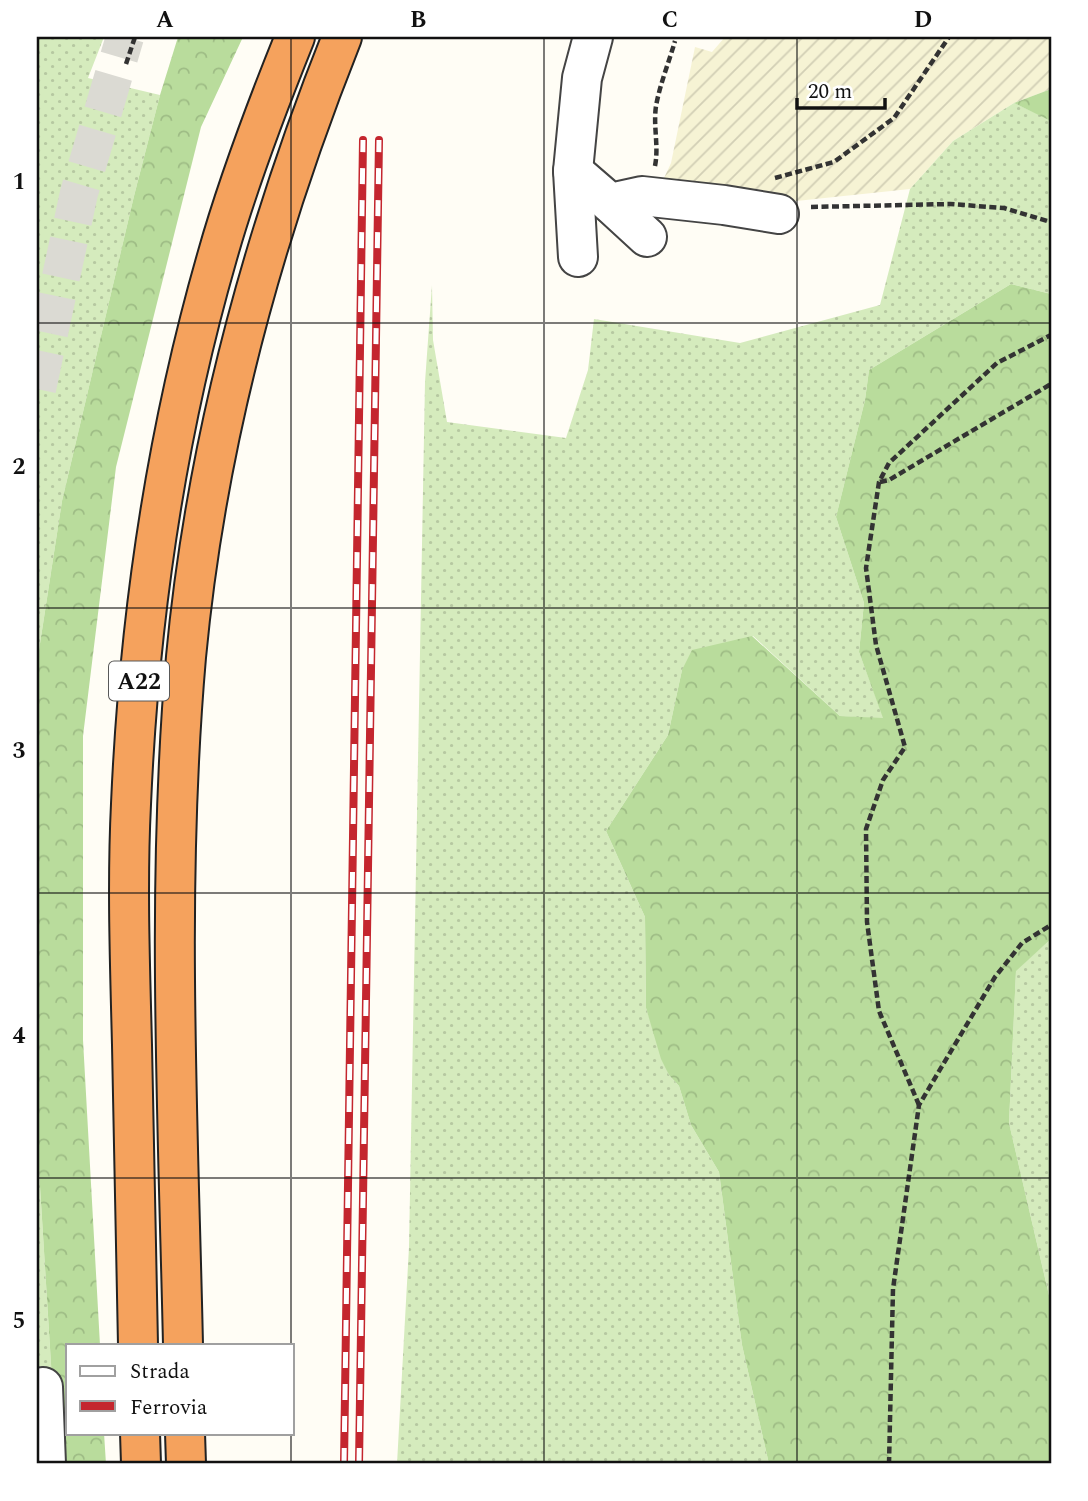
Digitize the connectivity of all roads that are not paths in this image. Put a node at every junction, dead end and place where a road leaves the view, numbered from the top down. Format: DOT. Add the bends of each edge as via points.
graph roads {
  1 [pos="295,37"];
  2 [pos="342,37"];
  3 [pos="593,37"];
  4 [pos="573,171"];
  5 [pos="772,197"];
  6 [pos="626,200"];
  7 [pos="647,237"];
  8 [pos="578,257"];
  9 [pos="138,1344"];
  10 [pos="183,1344"];
  11 [pos="43,1387"];
  12 [pos="140,1434"];
  13 [pos="185,1434"];
  14 [pos="46,1464"];
  15 [pos="141,1464"];
  16 [pos="186,1464"];
  1 -- 9 [label="highway, A22" via="256,137 195,341 157,539 141,666 131,806 130,964"];
  2 -- 10 [label="highway, A22" via="285,186 225,414 203,527 178,780 174,941"];
  3 -- 4 [label="street" via="582,78"];
  4 -- 6 [label="street"];
  4 -- 8 [label="street"];
  5 -- 6 [label="street" via="724,205"];
  6 -- 7 [label="street"];
  11 -- 14 [label="street"];
  12 -- 15 [label="highway"];
  13 -- 16 [label="highway"];
}
